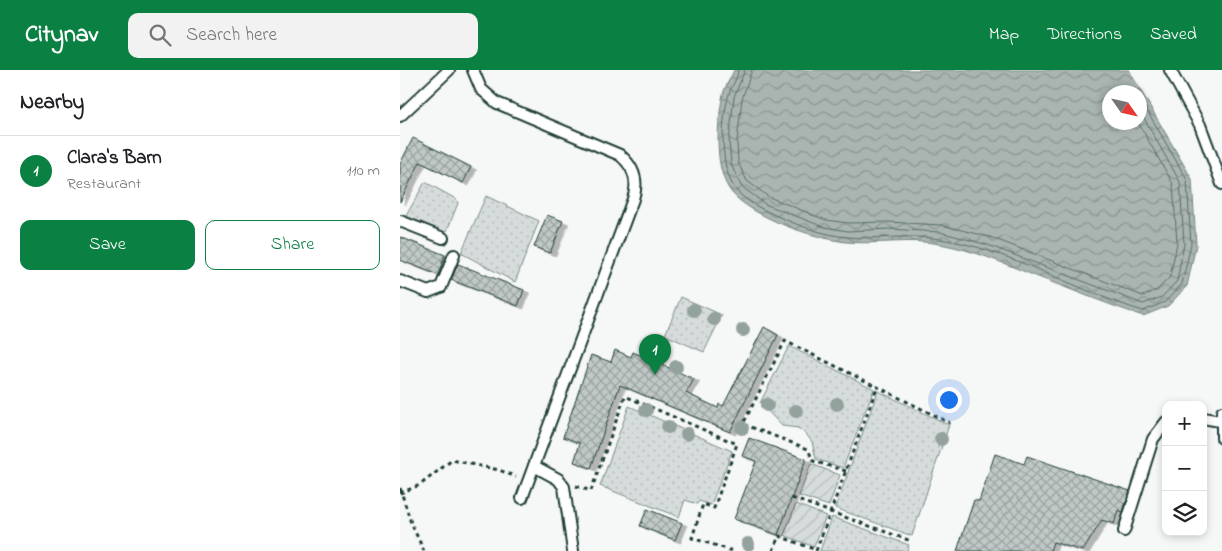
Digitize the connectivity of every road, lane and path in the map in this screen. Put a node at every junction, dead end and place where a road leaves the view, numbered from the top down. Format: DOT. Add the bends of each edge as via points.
graph roads {
  1 [pos="449,70"];
  2 [pos="473,70"];
  3 [pos="1170,70"];
  4 [pos="400,116"];
  5 [pos="1222,184"];
  6 [pos="400,220"];
  7 [pos="443,238"];
  8 [pos="454,255"];
  9 [pos="400,281"];
  10 [pos="877,386"];
  11 [pos="1221,416"];
  12 [pos="1207,418"];
  13 [pos="950,423"];
  14 [pos="1162,427"];
  15 [pos="1222,438"];
  16 [pos="534,466"];
  17 [pos="846,471"];
  18 [pos="558,479"];
  19 [pos="528,483"];
  20 [pos="400,491"];
  21 [pos="522,498"];
  22 [pos="792,498"];
  23 [pos="831,512"];
  24 [pos="1124,531"];
  25 [pos="910,540"];
  26 [pos="816,550"];
  27 [pos="424,551"];
  28 [pos="573,551"];
  29 [pos="733,551"];
  30 [pos="774,551"];
  1 -- 4 [label="lane"];
  2 -- 16 [label="lane" via="481,89 497,103 620,155 635,176 634,199"];
  3 -- 5 [label="lane" via="1200,125"];
  6 -- 7 [label="lane"];
  8 -- 9 [label="lane" via="441,287 428,292"];
  10 -- 13 [label="path"];
  10 -- 17 [label="path"];
  10 -- 17 [label="path" via="785,341 743,424 808,449 813,461"];
  11 -- 12 [label="lane"];
  11 -- 15 [label="lane"];
  14 -- 24 [label="lane" via="1153,439"];
  16 -- 18 [label="lane"];
  16 -- 19 [label="lane"];
  17 -- 23 [label="path"];
  18 -- 28 [label="lane" via="564,487"];
  18 -- 29 [label="path" via="591,491 625,396 737,444 714,508 703,504 692,538"];
  19 -- 20 [label="path" via="499,470 452,460 420,485"];
  19 -- 21 [label="lane"];
  20 -- 27 [label="path"];
  22 -- 23 [label="path"];
  23 -- 25 [label="path"];
  23 -- 26 [label="path"];
  26 -- 30 [label="path" via="779,536"];
}
